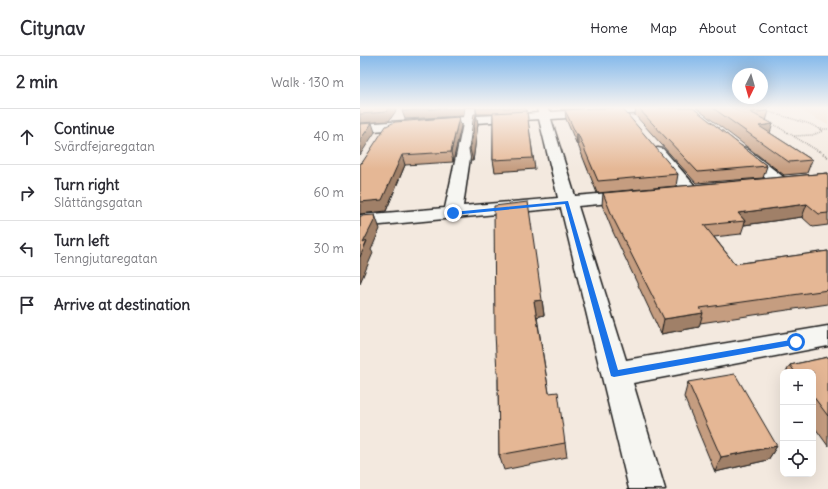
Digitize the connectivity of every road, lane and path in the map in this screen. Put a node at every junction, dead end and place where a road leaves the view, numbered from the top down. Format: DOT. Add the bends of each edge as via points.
graph roads {
  1 [pos="390,128"];
  2 [pos="468,128"];
  3 [pos="547,128"];
  4 [pos="781,128"];
  5 [pos="819,129"];
  6 [pos="828,129"];
  7 [pos="794,136"];
  8 [pos="380,138"];
  9 [pos="649,142"];
  10 [pos="730,143"];
  11 [pos="828,157"];
  12 [pos="796,180"];
  13 [pos="780,182"];
  14 [pos="756,184"];
  15 [pos="667,192"];
  16 [pos="644,195"];
  17 [pos="567,202"];
  18 [pos="453,213"];
  19 [pos="360,221"];
  20 [pos="828,336"];
  21 [pos="614,374"];
  22 [pos="647,489"];
  1 -- 8 [label="street"];
  2 -- 18 [label="street"];
  3 -- 17 [label="street"];
  4 -- 7 [label="path"];
  5 -- 6 [label="path"];
  5 -- 7 [label="path" via="823,132"];
  7 -- 11 [label="path"];
  9 -- 15 [label="street" via="697,190"];
  10 -- 13 [label="street"];
  12 -- 13 [label="street"];
  13 -- 14 [label="street"];
  16 -- 17 [label="street"];
  17 -- 18 [label="street"];
  17 -- 21 [label="street"];
  18 -- 19 [label="street"];
  20 -- 21 [label="street"];
  21 -- 22 [label="street"];
}
